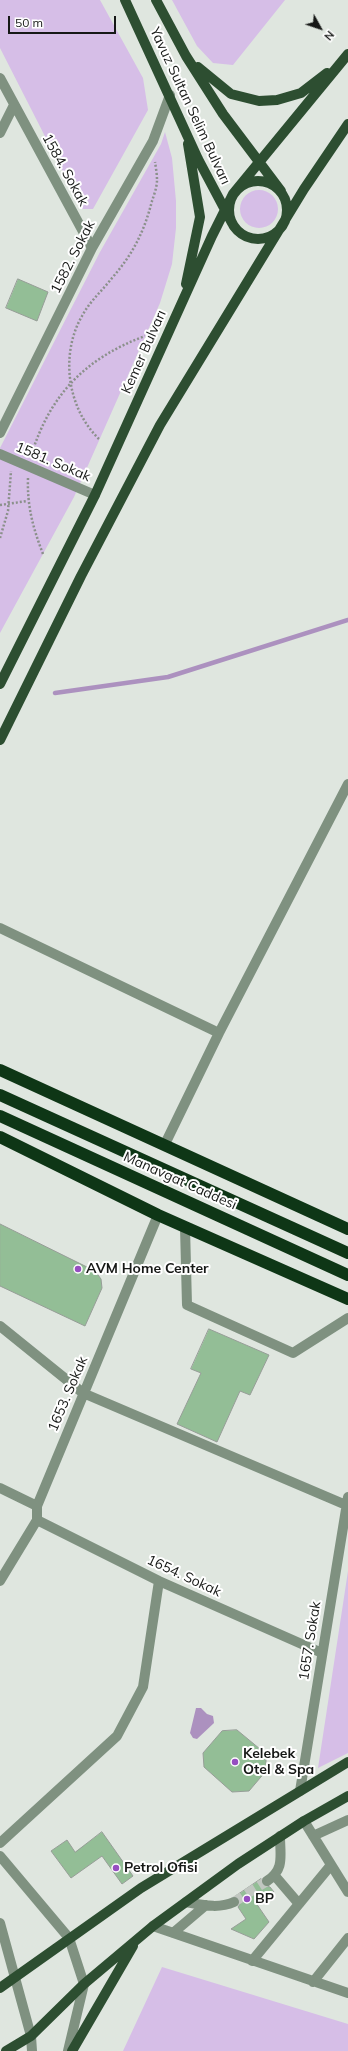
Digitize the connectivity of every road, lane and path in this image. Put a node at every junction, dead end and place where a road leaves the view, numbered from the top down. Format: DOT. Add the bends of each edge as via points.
graph roads {
  1 [pos="125,0"];
  2 [pos="156,0"];
  3 [pos="348,54"];
  4 [pos="186,56"];
  5 [pos="341,62"];
  6 [pos="0,78"];
  7 [pos="170,95"];
  8 [pos="14,105"];
  9 [pos="348,124"];
  10 [pos="185,129"];
  11 [pos="0,133"];
  12 [pos="154,156"];
  13 [pos="259,162"];
  14 [pos="281,191"];
  15 [pos="233,194"];
  16 [pos="225,210"];
  17 [pos="232,223"];
  18 [pos="282,226"];
  19 [pos="92,248"];
  20 [pos="182,302"];
  21 [pos="146,336"];
  22 [pos="70,382"];
  23 [pos="0,432"];
  24 [pos="99,439"];
  25 [pos="0,454"];
  26 [pos="10,459"];
  27 [pos="28,466"];
  28 [pos="95,495"];
  29 [pos="28,501"];
  30 [pos="8,504"];
  31 [pos="0,505"];
  32 [pos="0,538"];
  33 [pos="43,554"];
  34 [pos="0,684"];
  35 [pos="0,740"];
  36 [pos="348,784"];
  37 [pos="0,928"];
  38 [pos="219,1033"];
  39 [pos="1,1070"];
  40 [pos="0,1095"];
  41 [pos="0,1116"];
  42 [pos="0,1137"];
  43 [pos="165,1144"];
  44 [pos="158,1215"];
  45 [pos="185,1227"];
  46 [pos="348,1229"];
  47 [pos="348,1253"];
  48 [pos="348,1275"];
  49 [pos="348,1300"];
  50 [pos="348,1318"];
  51 [pos="0,1326"];
  52 [pos="84,1392"];
  53 [pos="0,1488"];
  54 [pos="347,1501"];
  55 [pos="37,1506"];
  56 [pos="37,1520"];
  57 [pos="0,1581"];
  58 [pos="159,1581"];
  59 [pos="322,1653"];
  60 [pos="348,1762"];
  61 [pos="300,1791"];
  62 [pos="348,1796"];
  63 [pos="348,1820"];
  64 [pos="304,1821"];
  65 [pos="280,1836"];
  66 [pos="313,1836"];
  67 [pos="0,1843"];
  68 [pos="0,1856"];
  69 [pos="331,1865"];
  70 [pos="348,1892"];
  71 [pos="186,1902"];
  72 [pos="234,1902"];
  73 [pos="299,1904"];
  74 [pos="206,1905"];
  75 [pos="0,1923"];
  76 [pos="153,1926"];
  77 [pos="173,1933"];
  78 [pos="69,1938"];
  79 [pos="348,1938"];
  80 [pos="137,1940"];
  81 [pos="252,1961"];
  82 [pos="15,1977"];
  83 [pos="313,1982"];
  84 [pos="84,1984"];
  85 [pos="0,1988"];
  86 [pos="348,1993"];
  87 [pos="32,2036"];
  88 [pos="6,2051"];
  89 [pos="32,2051"];
  90 [pos="68,2051"];
  91 [pos="72,2051"];
  1 -- 7 [label="main road, Yavuz Sultan Selim Bulvarı"];
  2 -- 4 [label="main road, Yavuz Sultan Selim Bulvarı"];
  3 -- 5 [label="main road, Kemer Bulvarı"];
  4 -- 5 [label="main road" via="231,94 259,101 277,100 301,93"];
  4 -- 13 [label="main road, Yavuz Sultan Selim Bulvarı" via="223,114"];
  5 -- 13 [label="main road, Kemer Bulvarı"];
  6 -- 8 [label="street, 1584. Sokak"];
  7 -- 10 [label="main road, Yavuz Sultan Selim Bulvarı"];
  7 -- 19 [label="street, 1582. Sokak" via="153,140"];
  8 -- 11 [label="street"];
  8 -- 19 [label="street, 1584. Sokak"];
  9 -- 18 [label="main road"];
  10 -- 16 [label="main road, Yavuz Sultan Selim Bulvarı"];
  10 -- 20 [label="main road" via="200,217"];
  12 -- 22 [label="path" via="157,181 146,226 125,262 81,316 72,340"];
  13 -- 14 [label="main road, Yavuz Sultan Selim Bulvarı"];
  13 -- 15 [label="main road, Kemer Bulvarı"];
  14 -- 15 [label="main road" via="266,181 256,180 239,187"];
  14 -- 18 [label="main road" via="287,209"];
  15 -- 16 [label="main road, Kemer Bulvarı"];
  15 -- 17 [label="main road" via="229,203"];
  16 -- 17 [label="main road, Yavuz Sultan Selim Bulvarı"];
  16 -- 20 [label="main road, Kemer Bulvarı"];
  17 -- 18 [label="main road" via="238,231 256,239 270,236"];
  18 -- 35 [label="main road" via="160,425 81,576"];
  19 -- 23 [label="street, 1582. Sokak"];
  20 -- 28 [label="main road, Kemer Bulvarı"];
  21 -- 22 [label="path" via="120,345"];
  22 -- 24 [label="path" via="74,398 89,430"];
  22 -- 27 [label="path" via="59,396 40,432"];
  25 -- 26 [label="street, 1581. Sokak"];
  26 -- 27 [label="street, 1581. Sokak"];
  26 -- 30 [label="path" via="12,481"];
  27 -- 28 [label="street, 1581. Sokak"];
  27 -- 29 [label="path"];
  28 -- 34 [label="main road, Kemer Bulvarı"];
  29 -- 30 [label="path"];
  29 -- 33 [label="path" via="33,528"];
  30 -- 31 [label="path"];
  30 -- 32 [label="path"];
  36 -- 38 [label="street"];
  37 -- 38 [label="street"];
  38 -- 43 [label="street"];
  39 -- 43 [label="highway"];
  40 -- 47 [label="highway, Manavgat Caddesi"];
  41 -- 48 [label="highway, Manavgat Caddesi"];
  42 -- 44 [label="highway"];
  43 -- 46 [label="highway"];
  44 -- 45 [label="highway"];
  44 -- 52 [label="street, 1653. Sokak"];
  45 -- 49 [label="highway"];
  45 -- 50 [label="street" via="187,1305 292,1353"];
  51 -- 52 [label="street"];
  52 -- 54 [label="street"];
  52 -- 55 [label="street, 1653. Sokak"];
  53 -- 55 [label="street"];
  54 -- 59 [label="street, 1657. Sokak"];
  55 -- 56 [label="street, 1653. Sokak"];
  56 -- 57 [label="street"];
  56 -- 58 [label="street, 1654. Sokak"];
  58 -- 59 [label="street, 1654. Sokak"];
  58 -- 67 [label="street" via="143,1687 117,1736"];
  59 -- 61 [label="street, 1657. Sokak"];
  60 -- 61 [label="main road"];
  61 -- 78 [label="main road" via="141,1888"];
  62 -- 64 [label="main road"];
  63 -- 66 [label="street"];
  64 -- 65 [label="main road"];
  64 -- 66 [label="street"];
  65 -- 71 [label="main road"];
  65 -- 73 [label="street" via="281,1866 271,1878"];
  66 -- 69 [label="street"];
  68 -- 78 [label="street"];
  69 -- 70 [label="street"];
  69 -- 73 [label="street"];
  71 -- 74 [label="street"];
  71 -- 76 [label="main road"];
  72 -- 74 [label="street" via="226,1905"];
  73 -- 81 [label="street"];
  74 -- 77 [label="street"];
  75 -- 82 [label="street"];
  76 -- 77 [label="street"];
  76 -- 80 [label="main road"];
  77 -- 81 [label="street"];
  78 -- 82 [label="main road"];
  78 -- 84 [label="street"];
  79 -- 83 [label="street"];
  80 -- 84 [label="main road"];
  80 -- 91 [label="main road"];
  81 -- 83 [label="street"];
  82 -- 85 [label="main road"];
  82 -- 87 [label="street"];
  83 -- 86 [label="street"];
  84 -- 87 [label="main road"];
  84 -- 90 [label="street"];
  87 -- 88 [label="main road"];
  87 -- 89 [label="street"];
}
